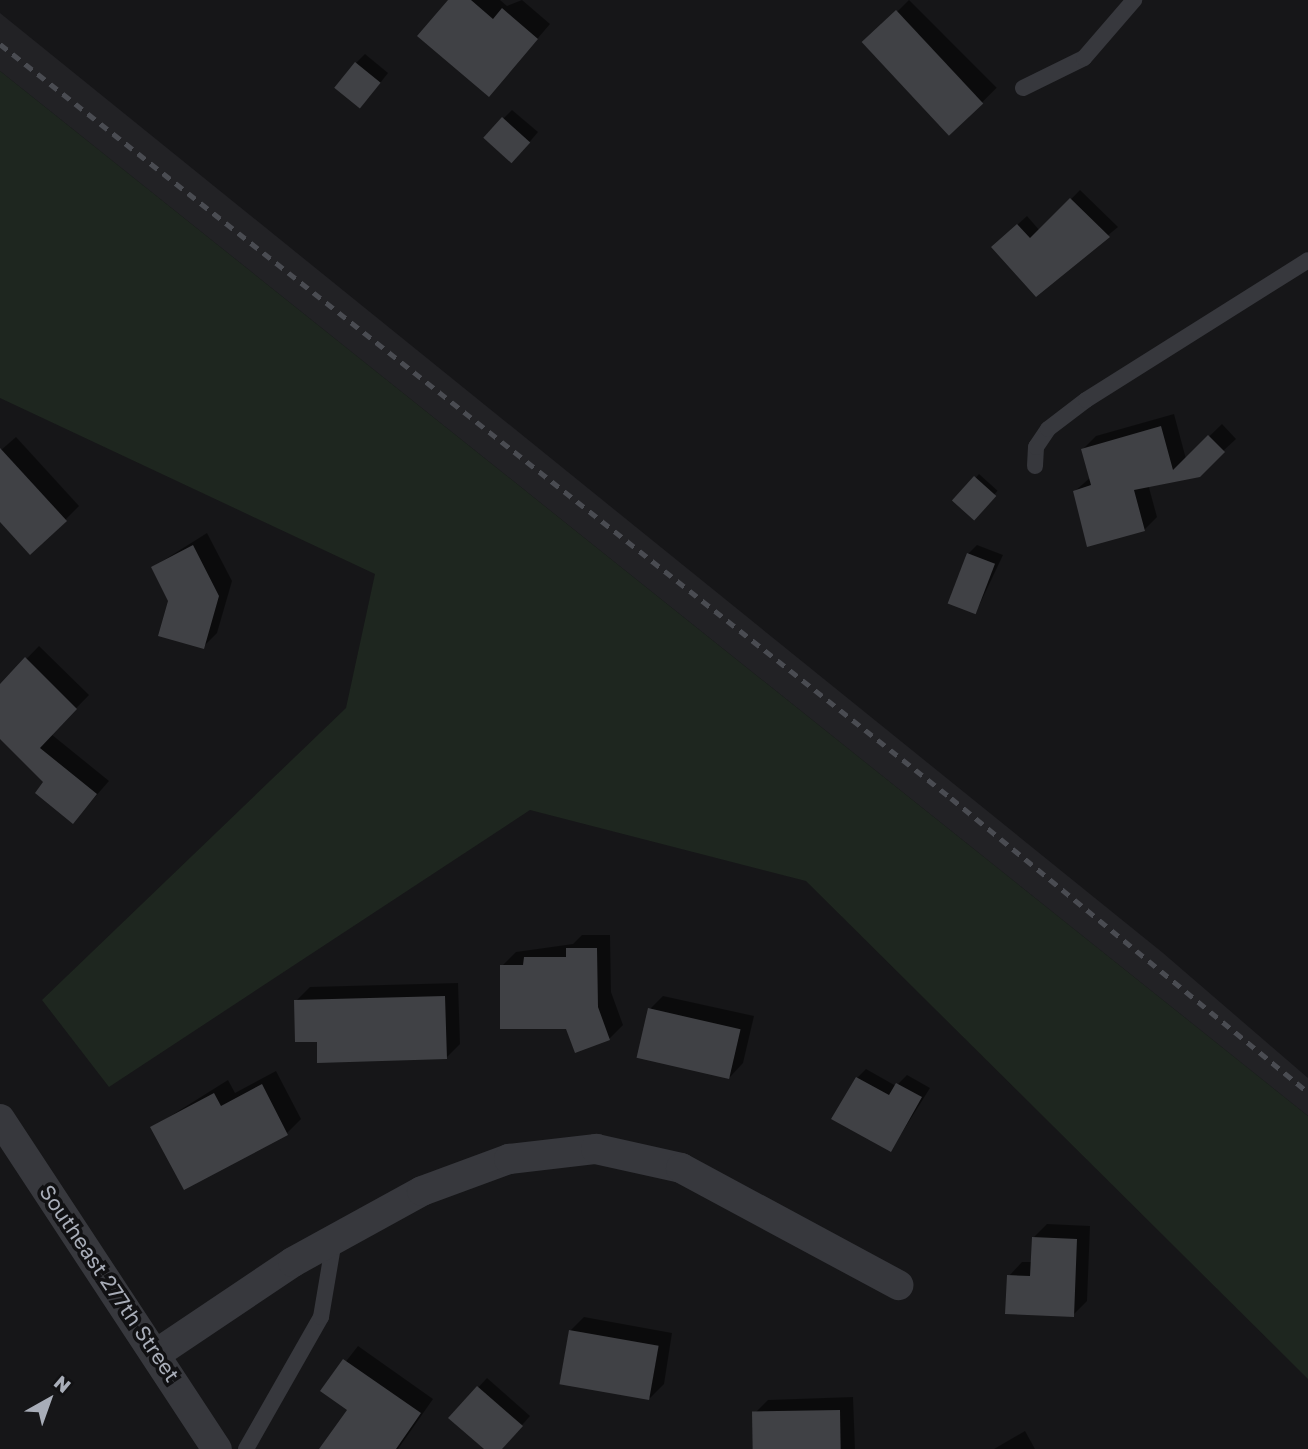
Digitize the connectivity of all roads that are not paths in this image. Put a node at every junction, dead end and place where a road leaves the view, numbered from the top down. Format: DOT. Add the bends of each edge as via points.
graph roads {
  1 [pos="1135,0"];
  2 [pos="1023,88"];
  3 [pos="1308,260"];
  4 [pos="1035,466"];
  5 [pos="0,1119"];
  6 [pos="334,1240"];
  7 [pos="898,1285"];
  8 [pos="159,1352"];
  9 [pos="217,1449"];
  10 [pos="246,1449"];
  1 -- 2 [label="lane" via="1084,58"];
  3 -- 4 [label="lane" via="1086,400 1048,429 1036,447"];
  5 -- 8 [label="street, Southeast 277th Street"];
  6 -- 7 [label="street" via="422,1191 509,1159 596,1149 681,1168"];
  6 -- 8 [label="street"];
  6 -- 10 [label="lane" via="321,1317"];
  8 -- 9 [label="street, Southeast 277th Street"];
}
